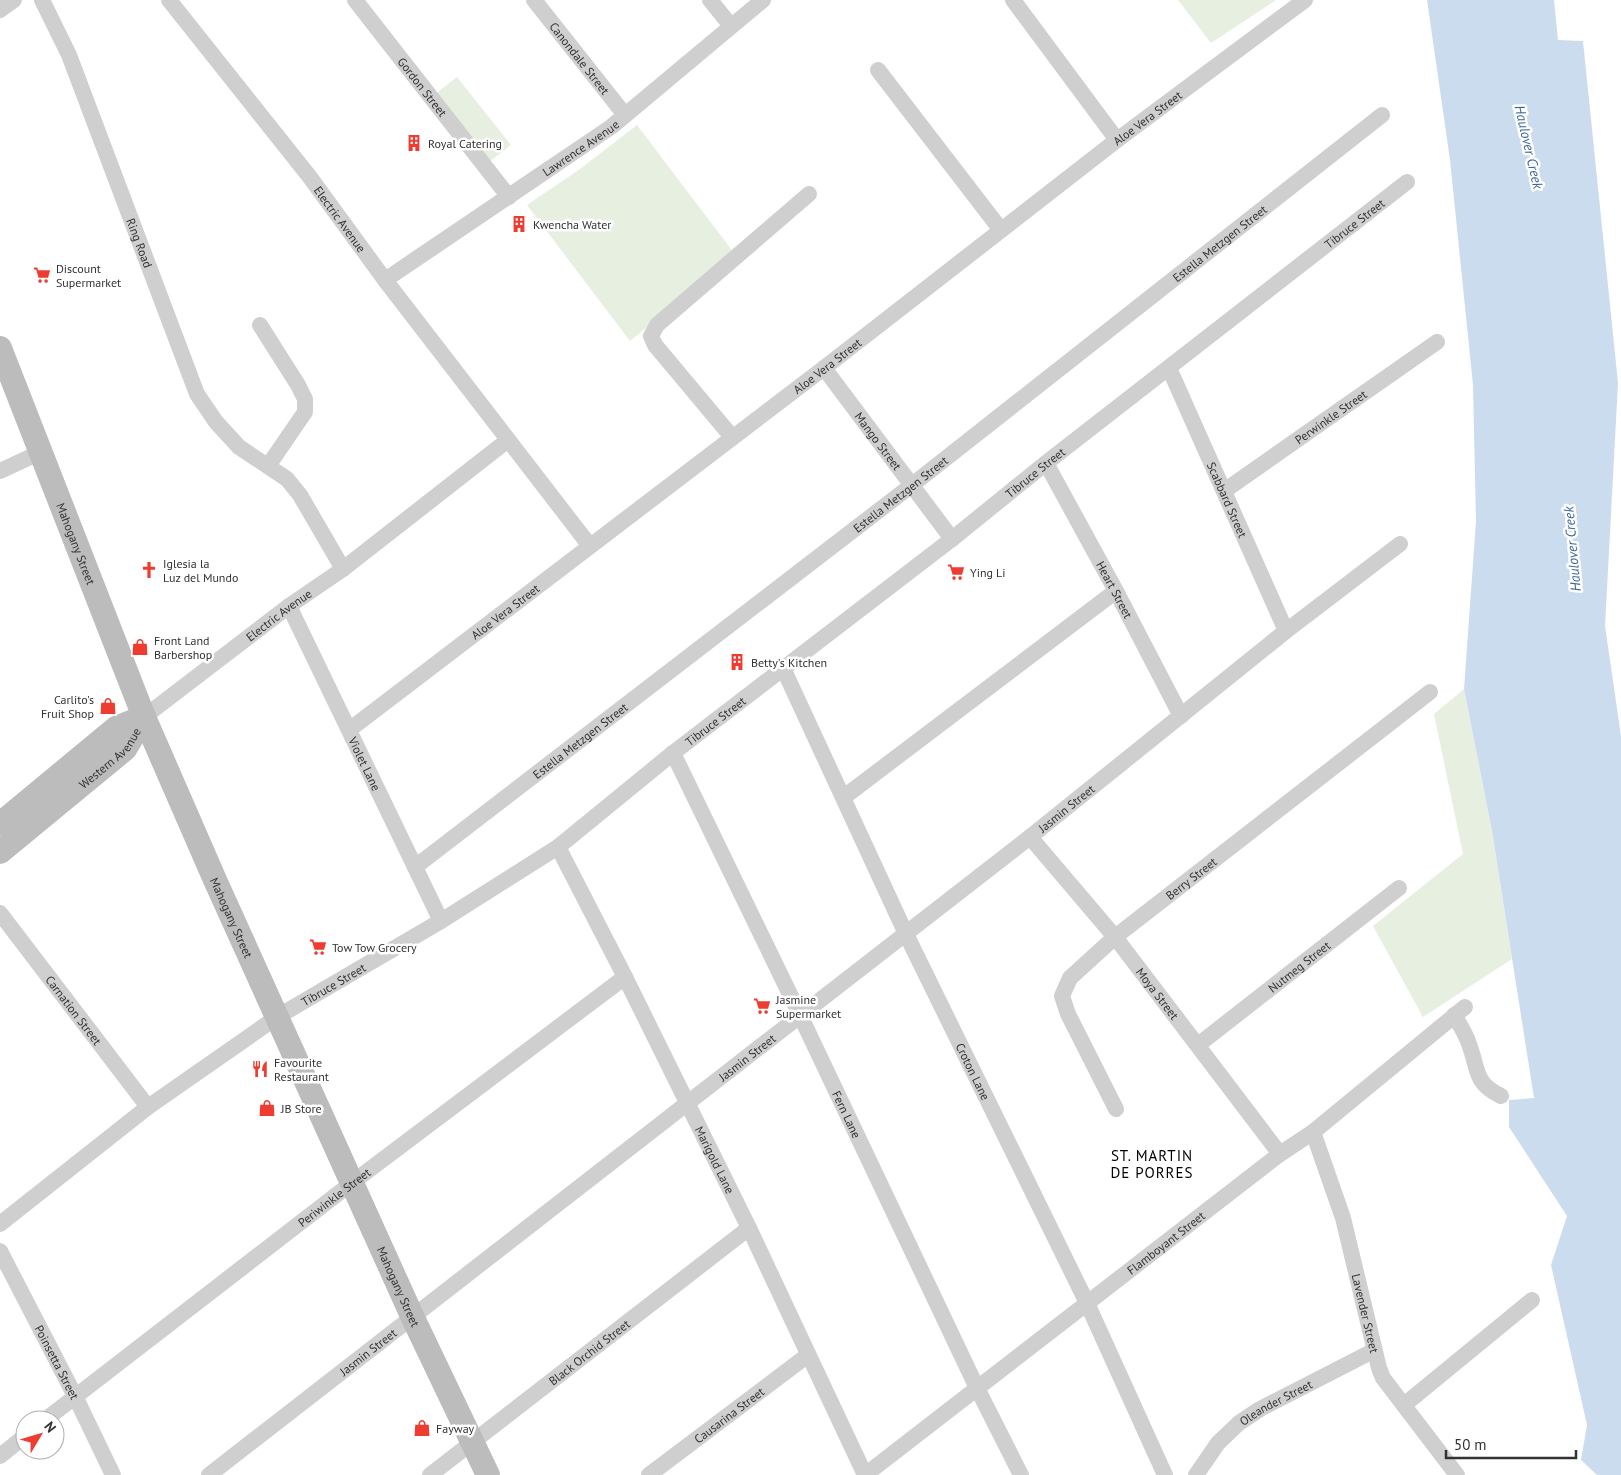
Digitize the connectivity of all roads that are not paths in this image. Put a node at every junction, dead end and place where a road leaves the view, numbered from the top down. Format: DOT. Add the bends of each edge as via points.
graph roads {
  1 [pos="14,0"];
  2 [pos="42,0"];
  3 [pos="169,0"];
  4 [pos="355,0"];
  5 [pos="534,0"];
  6 [pos="710,0"];
  7 [pos="763,0"];
  8 [pos="1305,0"];
  9 [pos="1021,3"];
  10 [pos="0,10"];
  11 [pos="731,26"];
  12 [pos="878,70"];
  13 [pos="625,115"];
  14 [pos="1382,115"];
  15 [pos="1117,140"];
  16 [pos="1407,182"];
  17 [pos="809,194"];
  18 [pos="509,197"];
  19 [pos="1001,230"];
  20 [pos="385,280"];
  21 [pos="260,325"];
  22 [pos="1437,342"];
  23 [pos="0,348"];
  24 [pos="824,368"];
  25 [pos="1169,368"];
  26 [pos="732,437"];
  27 [pos="508,440"];
  28 [pos="41,452"];
  29 [pos="1046,463"];
  30 [pos="268,466"];
  31 [pos="0,471"];
  32 [pos="912,485"];
  33 [pos="1224,491"];
  34 [pos="952,539"];
  35 [pos="1400,544"];
  36 [pos="590,546"];
  37 [pos="343,569"];
  38 [pos="1116,591"];
  39 [pos="289,606"];
  40 [pos="1286,631"];
  41 [pos="783,668"];
  42 [pos="1430,692"];
  43 [pos="1181,716"];
  44 [pos="144,717"];
  45 [pos="349,730"];
  46 [pos="673,753"];
  47 [pos="844,797"];
  48 [pos="0,824"];
  49 [pos="1030,838"];
  50 [pos="558,847"];
  51 [pos="0,852"];
  52 [pos="415,867"];
  53 [pos="1399,888"];
  54 [pos="0,913"];
  55 [pos="440,921"];
  56 [pos="906,934"];
  57 [pos="1115,937"];
  58 [pos="625,977"];
  59 [pos="800,1015"];
  60 [pos="277,1017"];
  61 [pos="1198,1045"];
  62 [pos="1501,1096"];
  63 [pos="687,1103"];
  64 [pos="148,1107"];
  65 [pos="1116,1109"];
  66 [pos="1313,1132"];
  67 [pos="1280,1154"];
  68 [pos="353,1182"];
  69 [pos="0,1224"];
  70 [pos="749,1228"];
  71 [pos="0,1251"];
  72 [pos="1532,1300"];
  73 [pos="1087,1303"];
  74 [pos="413,1318"];
  75 [pos="1373,1351"];
  76 [pos="808,1355"];
  77 [pos="977,1388"];
  78 [pos="75,1396"];
  79 [pos="1404,1405"];
  80 [pos="58,1410"];
  81 [pos="472,1442"];
  82 [pos="15,1444"];
  83 [pos="0,1456"];
  84 [pos="113,1475"];
  85 [pos="209,1475"];
  86 [pos="430,1475"];
  87 [pos="488,1475"];
  88 [pos="649,1475"];
  89 [pos="865,1475"];
  90 [pos="1021,1475"];
  91 [pos="1165,1475"];
  92 [pos="1196,1475"];
  93 [pos="1457,1475"];
  1 -- 10 [label="street"];
  2 -- 30 [label="street, Ring Road" via="69,55 197,394 239,447"];
  3 -- 20 [label="street, Electric Avenue" via="309,176"];
  4 -- 18 [label="street, Gordon Street"];
  5 -- 13 [label="street, Canondale Street"];
  6 -- 11 [label="street"];
  7 -- 11 [label="street, Lawrence Avenue"];
  8 -- 15 [label="street, Aloe Vera Street"];
  9 -- 15 [label="street"];
  11 -- 13 [label="street, Lawrence Avenue"];
  12 -- 19 [label="street"];
  13 -- 18 [label="street, Lawrence Avenue"];
  14 -- 32 [label="street, Estella Metzgen Street"];
  15 -- 19 [label="street, Aloe Vera Street"];
  16 -- 25 [label="street, Tibruce Street"];
  17 -- 26 [label="street" via="657,325 651,336"];
  18 -- 20 [label="street, Lawrence Avenue"];
  19 -- 24 [label="street, Aloe Vera Street"];
  20 -- 27 [label="street, Electric Avenue"];
  21 -- 30 [label="street" via="305,400 305,412"];
  22 -- 33 [label="street, Perwinkle Street"];
  23 -- 28 [label="street, Mahogany Street"];
  24 -- 26 [label="street, Aloe Vera Street"];
  24 -- 32 [label="street, Mango Street"];
  25 -- 29 [label="street, Tibruce Street"];
  25 -- 33 [label="street, Scabbard Street"];
  26 -- 36 [label="street, Aloe Vera Street"];
  27 -- 36 [label="street, Electric Avenue"];
  27 -- 37 [label="street, Electric Avenue"];
  28 -- 31 [label="street"];
  28 -- 44 [label="street, Mahogany Street"];
  29 -- 34 [label="street, Tibruce Street"];
  29 -- 38 [label="street, Heart Street"];
  30 -- 37 [label="street, Ring Road" via="287,479 300,495"];
  32 -- 34 [label="street, Mango Street"];
  32 -- 52 [label="street, Estella Metzgen Street"];
  33 -- 40 [label="street, Scabbard Street"];
  34 -- 41 [label="street, Tibruce Street"];
  35 -- 40 [label="street, Jasmin Street"];
  36 -- 45 [label="street, Aloe Vera Street"];
  37 -- 39 [label="street, Electric Avenue"];
  38 -- 43 [label="street, Heart Street"];
  38 -- 47 [label="street"];
  39 -- 44 [label="street, Electric Avenue"];
  39 -- 45 [label="street, Violet Lane"];
  40 -- 43 [label="street, Jasmin Street"];
  41 -- 46 [label="street, Tibruce Street"];
  41 -- 47 [label="street, Croton Lane"];
  42 -- 57 [label="street, Berry Street"];
  43 -- 49 [label="street, Jasmin Street"];
  44 -- 48 [label="street, Western Avenue" via="116,728"];
  44 -- 51 [label="street, Western Avenue" via="125,749"];
  44 -- 60 [label="street, Mahogany Street"];
  45 -- 52 [label="street, Violet Lane"];
  46 -- 50 [label="street, Tibruce Street"];
  46 -- 59 [label="street, Fern Lane"];
  47 -- 56 [label="street, Croton Lane"];
  49 -- 56 [label="street, Jasmin Street"];
  49 -- 57 [label="street, Moya Street"];
  50 -- 55 [label="street, Tibruce Street"];
  50 -- 58 [label="street, Marigold Lane"];
  52 -- 55 [label="street, Violet Lane"];
  53 -- 61 [label="street, Nutmeg Street"];
  54 -- 64 [label="street, Carnation Street"];
  55 -- 60 [label="street, Tibruce Street"];
  56 -- 59 [label="street, Jasmin Street"];
  56 -- 73 [label="street, Croton Lane"];
  57 -- 61 [label="street, Moya Street"];
  57 -- 65 [label="street, Berry Street" via="1070,978 1062,996"];
  58 -- 63 [label="street, Marigold Lane"];
  58 -- 68 [label="street, Periwinkle Street"];
  59 -- 63 [label="street, Jasmin Street"];
  59 -- 77 [label="street, Fern Lane"];
  60 -- 64 [label="street, Tibruce Street"];
  60 -- 68 [label="street, Mahogany Street"];
  61 -- 67 [label="street, Moya Street"];
  62 -- 66 [label="street, Flamboyant Street" via="1488,1090 1480,1080 1459,1011"];
  63 -- 70 [label="street, Marigold Lane"];
  63 -- 74 [label="street, Jasmin Street"];
  64 -- 69 [label="street, Tibruce Street"];
  66 -- 67 [label="street, Flamboyant Street"];
  66 -- 75 [label="street, Lavender Street" via="1343,1218"];
  67 -- 73 [label="street, Flamboyant Street"];
  68 -- 74 [label="street, Mahogany Street"];
  68 -- 78 [label="street, Periwinkle Street"];
  70 -- 76 [label="street, Marigold Lane"];
  70 -- 81 [label="street, Black Orchid Street"];
  71 -- 78 [label="street, Poinsetta Street"];
  72 -- 79 [label="street"];
  73 -- 77 [label="street, Flamboyant Street"];
  73 -- 91 [label="street, Croton Lane"];
  74 -- 81 [label="street, Mahogany Street"];
  74 -- 85 [label="street, Jasmin Street"];
  75 -- 79 [label="street, Lavender Street" via="1383,1378"];
  75 -- 92 [label="street, Oleander Street" via="1239,1423 1218,1443"];
  76 -- 88 [label="street, Causarina Street"];
  76 -- 89 [label="street, Marigold Lane"];
  77 -- 89 [label="street, Flamboyant Street"];
  77 -- 90 [label="street, Fern Lane"];
  78 -- 80 [label="street, Periwinkle Street"];
  78 -- 84 [label="street, Poinsetta Street"];
  79 -- 93 [label="street, Lavender Street"];
  81 -- 86 [label="street, Black Orchid Street"];
  81 -- 87 [label="street, Mahogany Street"];
  82 -- 83 [label="street"];
}
